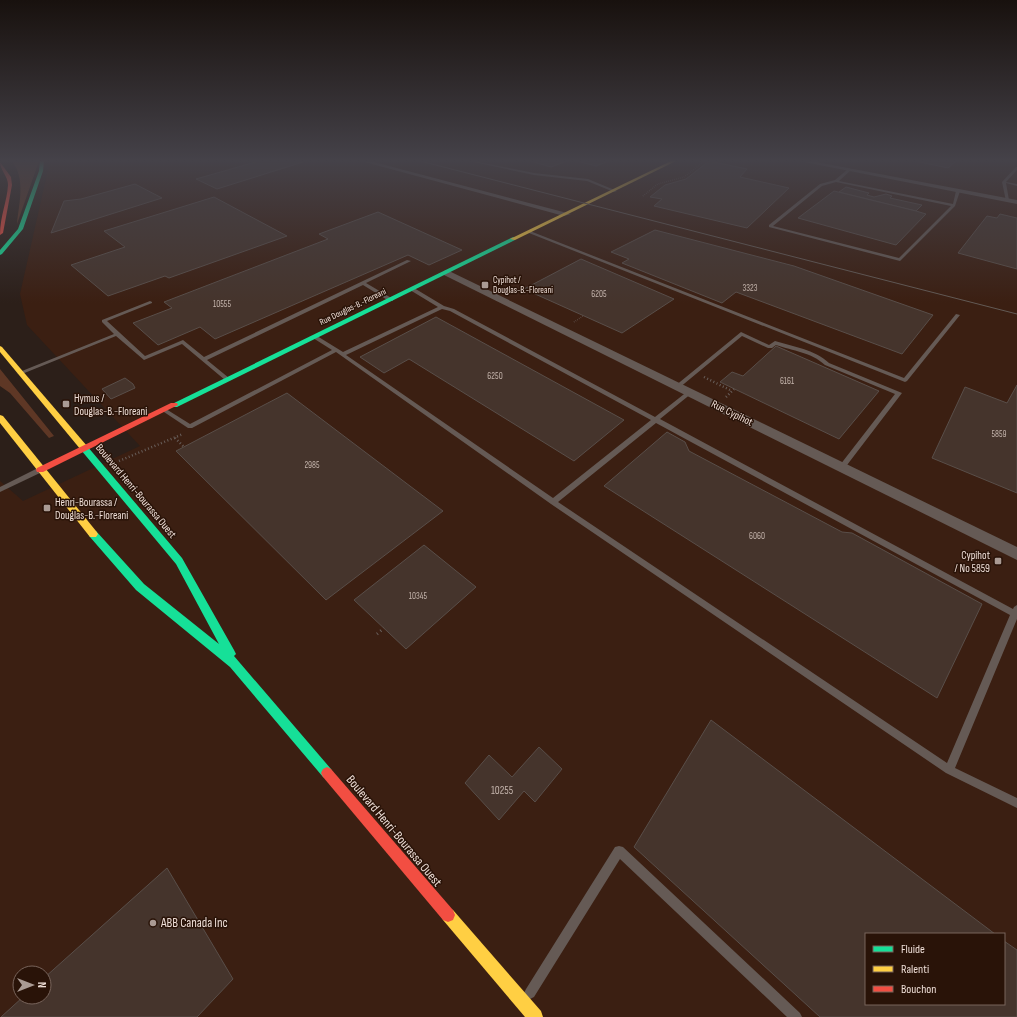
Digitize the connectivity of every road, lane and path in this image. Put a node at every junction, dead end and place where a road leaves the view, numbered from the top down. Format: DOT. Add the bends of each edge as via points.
graph roads {
  1 [pos="5,208"];
  2 [pos="27,208"];
  3 [pos="546,208"];
  4 [pos="579,208"];
  5 [pos="791,208"];
  6 [pos="951,208"];
  7 [pos="567,214"];
  8 [pos="530,232"];
  9 [pos="0,233"];
  10 [pos="0,253"];
  11 [pos="409,261"];
  12 [pos="447,273"];
  13 [pos="363,283"];
  14 [pos="412,289"];
  15 [pos="391,300"];
  16 [pos="150,302"];
  17 [pos="442,307"];
  18 [pos="958,315"];
  19 [pos="584,316"];
  20 [pos="569,326"];
  21 [pos="117,334"];
  22 [pos="314,337"];
  23 [pos="0,348"];
  24 [pos="339,353"];
  25 [pos="204,359"];
  26 [pos="20,374"];
  27 [pos="702,376"];
  28 [pos="228,379"];
  29 [pos="678,387"];
  30 [pos="690,392"];
  31 [pos="722,400"];
  32 [pos="164,410"];
  33 [pos="1,420"];
  34 [pos="656,420"];
  35 [pos="182,434"];
  36 [pos="175,438"];
  37 [pos="184,447"];
  38 [pos="85,448"];
  39 [pos="119,461"];
  40 [pos="842,467"];
  41 [pos="40,470"];
  42 [pos="0,490"];
  43 [pos="553,502"];
  44 [pos="1017,554"];
  45 [pos="1016,613"];
  46 [pos="384,628"];
  47 [pos="377,634"];
  48 [pos="234,662"];
  49 [pos="949,770"];
  50 [pos="1017,803"];
  51 [pos="523,1004"];
  52 [pos="535,1017"];
  53 [pos="796,1017"];
  1 -- 9 [label="main road"];
  2 -- 10 [label="main road" via="20,229"];
  3 -- 7 [label="street"];
  4 -- 7 [label="main road, Rue Douglas-B.-Floreani"];
  5 -- 6 [label="lane" via="770,226 900,260"];
  7 -- 8 [label="main road, Rue Douglas-B.-Floreani"];
  8 -- 12 [label="main road, Rue Douglas-B.-Floreani"];
  8 -- 18 [label="lane" via="905,380"];
  11 -- 13 [label="lane"];
  12 -- 14 [label="main road, Rue Douglas-B.-Floreani"];
  12 -- 29 [label="street, Rue Cypihot"];
  13 -- 15 [label="lane"];
  13 -- 25 [label="lane"];
  14 -- 15 [label="main road, Rue Douglas-B.-Floreani"];
  14 -- 17 [label="lane"];
  15 -- 22 [label="main road, Rue Douglas-B.-Floreani"];
  16 -- 21 [label="lane" via="104,321"];
  17 -- 24 [label="lane"];
  17 -- 34 [label="lane" via="452,310"];
  19 -- 20 [label="path"];
  21 -- 25 [label="lane" via="144,358 183,342"];
  21 -- 26 [label="lane"];
  22 -- 24 [label="lane"];
  22 -- 28 [label="main road, Rue Douglas-B.-Floreani"];
  23 -- 26 [label="main road, Boulevard Henri-Bourassa Ouest"];
  24 -- 32 [label="lane" via="190,427"];
  24 -- 43 [label="lane"];
  25 -- 28 [label="lane"];
  26 -- 38 [label="main road, Boulevard Henri-Bourassa Ouest"];
  27 -- 31 [label="path" via="733,390"];
  28 -- 32 [label="main road, Rue Douglas-B.-Floreani"];
  29 -- 30 [label="street, Rue Cypihot"];
  29 -- 40 [label="lane" via="741,334 770,347 775,343 796,348 824,360 827,364 899,393"];
  30 -- 34 [label="lane"];
  30 -- 40 [label="street, Rue Cypihot"];
  32 -- 38 [label="main road, Rue Douglas-B.-Floreani"];
  33 -- 41 [label="main road, Boulevard Henri-Bourassa Ouest"];
  34 -- 43 [label="lane"];
  34 -- 45 [label="lane"];
  35 -- 36 [label="path"];
  36 -- 37 [label="path"];
  36 -- 39 [label="path"];
  38 -- 41 [label="main road, Rue Douglas-B.-Floreani"];
  38 -- 48 [label="main road, Boulevard Henri-Bourassa Ouest" via="179,561"];
  40 -- 44 [label="street, Rue Cypihot"];
  41 -- 42 [label="lane"];
  41 -- 48 [label="main road, Boulevard Henri-Bourassa Ouest" via="140,587"];
  43 -- 49 [label="lane"];
  45 -- 49 [label="lane"];
  46 -- 47 [label="path"];
  48 -- 51 [label="main road, Boulevard Henri-Bourassa Ouest"];
  49 -- 50 [label="lane"];
  51 -- 52 [label="main road, Boulevard Henri-Bourassa Ouest"];
  51 -- 53 [label="lane" via="619,851"];
}
